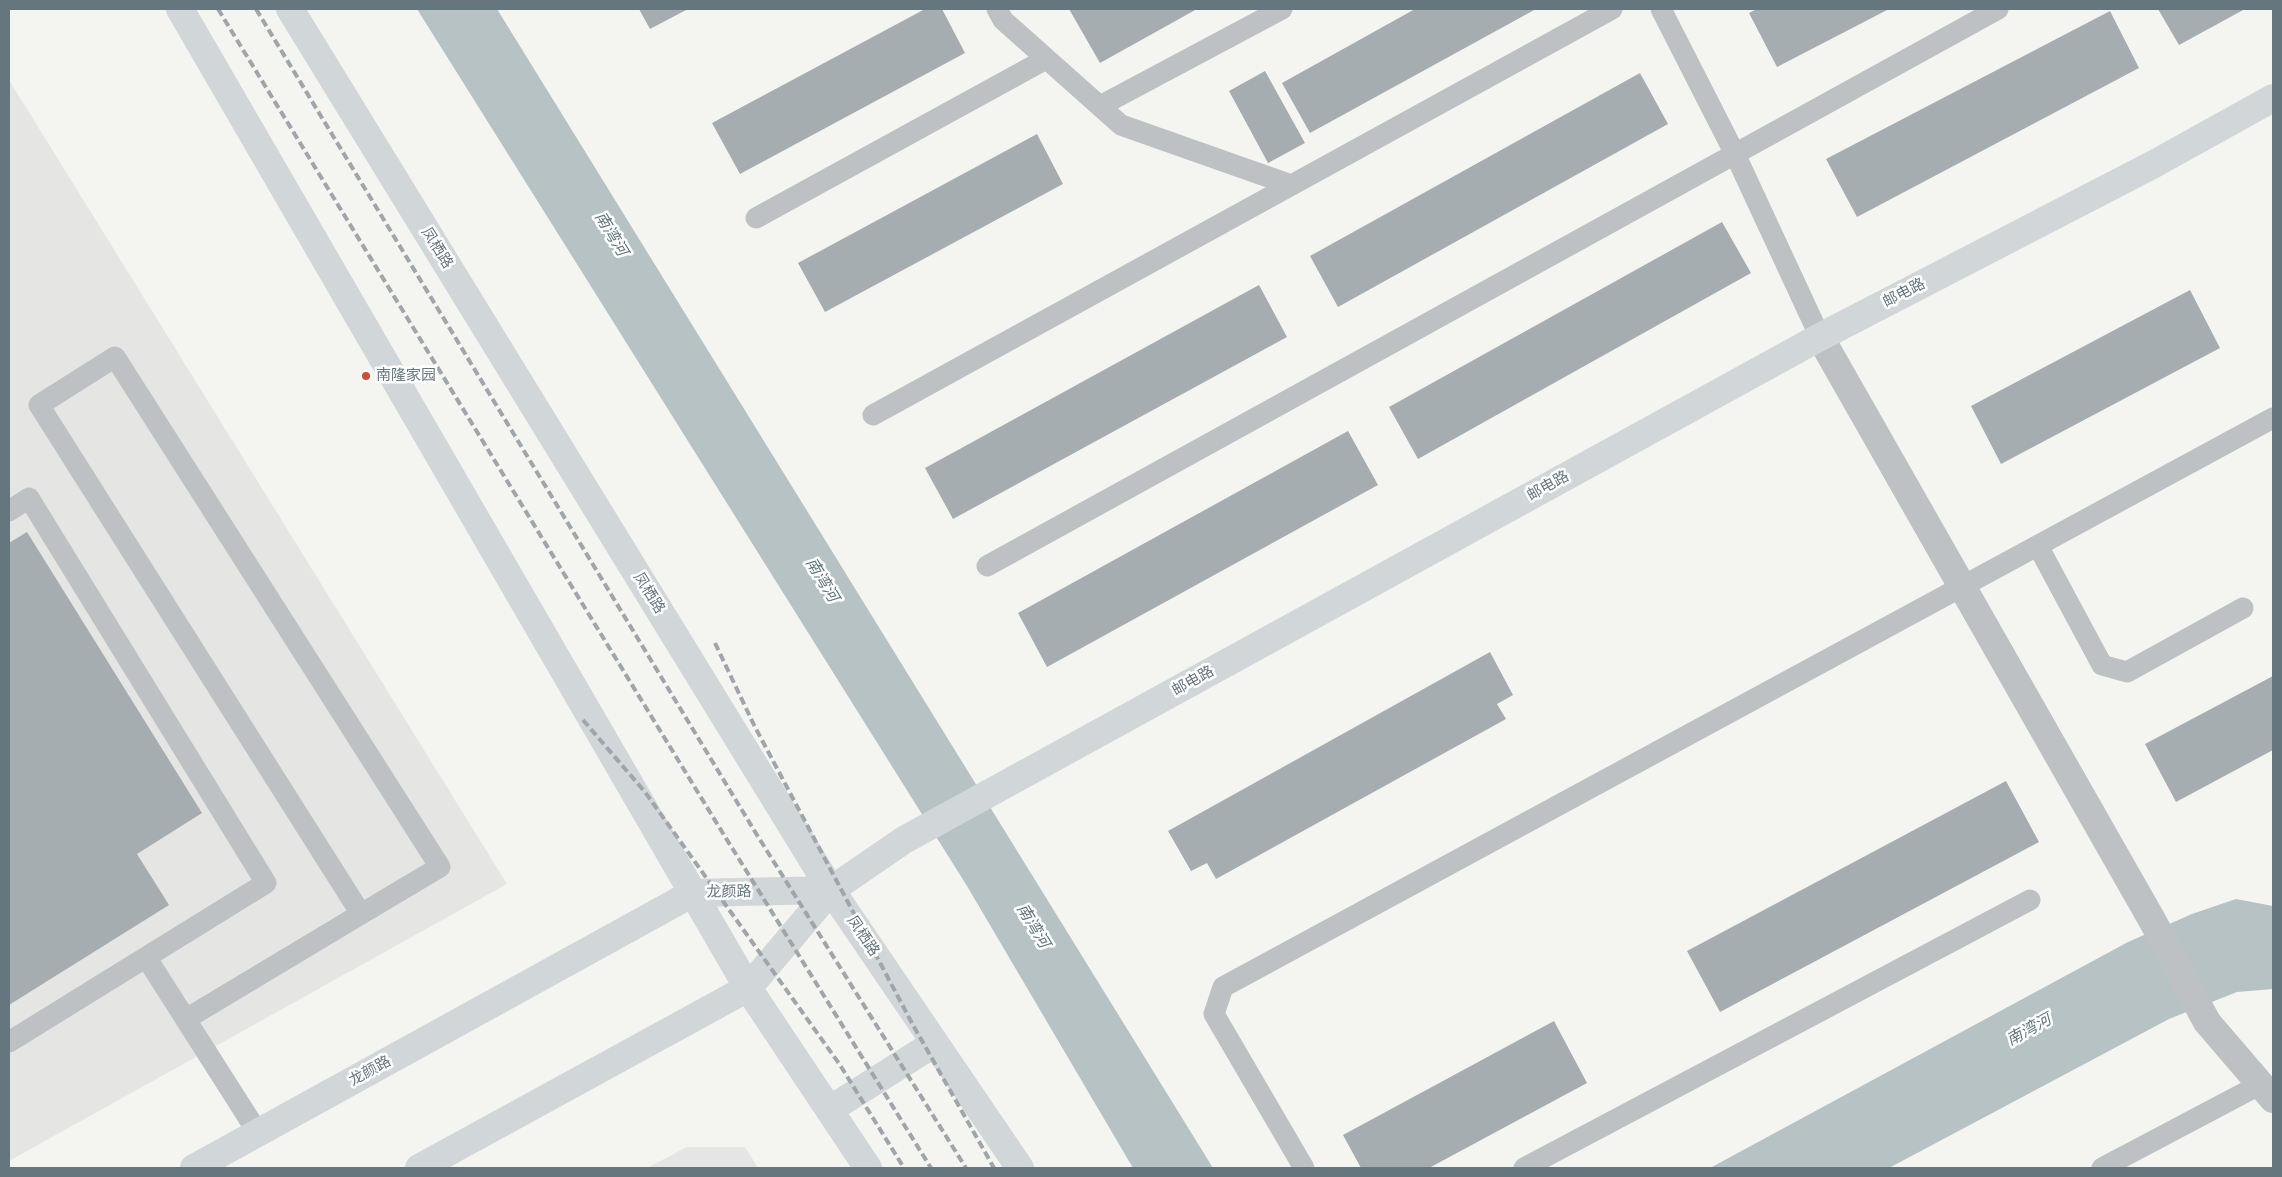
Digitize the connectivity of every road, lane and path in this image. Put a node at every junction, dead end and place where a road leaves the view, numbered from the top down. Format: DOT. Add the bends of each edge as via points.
graph roads {
  1 [pos="180,9"];
  2 [pos="290,9"];
  3 [pos="997,9"];
  4 [pos="1282,9"];
  5 [pos="1612,9"];
  6 [pos="1661,9"];
  7 [pos="1998,9"];
  8 [pos="1046,59"];
  9 [pos="2273,98"];
  10 [pos="1100,106"];
  11 [pos="1735,154"];
  12 [pos="1291,185"];
  13 [pos="756,218"];
  14 [pos="1820,337"];
  15 [pos="873,415"];
  16 [pos="2273,418"];
  17 [pos="9,511"];
  18 [pos="2038,546"];
  19 [pos="988,566"];
  20 [pos="1962,588"];
  21 [pos="2243,608"];
  22 [pos="831,890"];
  23 [pos="693,892"];
  24 [pos="2030,900"];
  25 [pos="361,914"];
  26 [pos="146,958"];
  27 [pos="748,988"];
  28 [pos="186,1019"];
  29 [pos="9,1042"];
  30 [pos="935,1043"];
  31 [pos="2267,1091"];
  32 [pos="829,1110"];
  33 [pos="258,1133"];
  34 [pos="194,1168"];
  35 [pos="419,1168"];
  36 [pos="868,1168"];
  37 [pos="1020,1168"];
  38 [pos="1304,1168"];
  39 [pos="1524,1168"];
  40 [pos="2102,1168"];
  1 -- 23 [label="street"];
  2 -- 22 [label="street, 凤栖路"];
  3 -- 8 [label="lane" via="1003,20"];
  4 -- 10 [label="lane"];
  5 -- 12 [label="lane"];
  6 -- 11 [label="lane"];
  7 -- 11 [label="lane"];
  8 -- 10 [label="lane"];
  8 -- 13 [label="lane"];
  9 -- 14 [label="street, 邮电路"];
  10 -- 12 [label="lane" via="1121,125"];
  11 -- 14 [label="lane"];
  11 -- 19 [label="lane"];
  12 -- 15 [label="lane"];
  14 -- 20 [label="street"];
  14 -- 22 [label="street, 邮电路" via="1022,774 904,840"];
  16 -- 18 [label="lane"];
  17 -- 26 [label="lane" via="30,498 266,882"];
  18 -- 20 [label="lane"];
  18 -- 21 [label="lane" via="2102,665 2127,672"];
  20 -- 31 [label="street" via="2207,1022"];
  20 -- 38 [label="lane" via="1223,987 1214,1014"];
  22 -- 23 [label="street, 龙颜路"];
  22 -- 27 [label="street"];
  22 -- 30 [label="street, 凤栖路"];
  23 -- 27 [label="street"];
  23 -- 33 [label="street, 龙颜路"];
  24 -- 39 [label="lane"];
  25 -- 25 [label="lane" via="39,405 115,358 440,867"];
  25 -- 28 [label="lane"];
  26 -- 28 [label="lane"];
  26 -- 29 [label="lane"];
  27 -- 32 [label="street"];
  27 -- 35 [label="street"];
  28 -- 33 [label="lane"];
  30 -- 32 [label="street"];
  30 -- 37 [label="street, 凤栖路"];
  31 -- 40 [label="lane"];
  32 -- 36 [label="street"];
  33 -- 34 [label="street, 龙颜路"];
}
